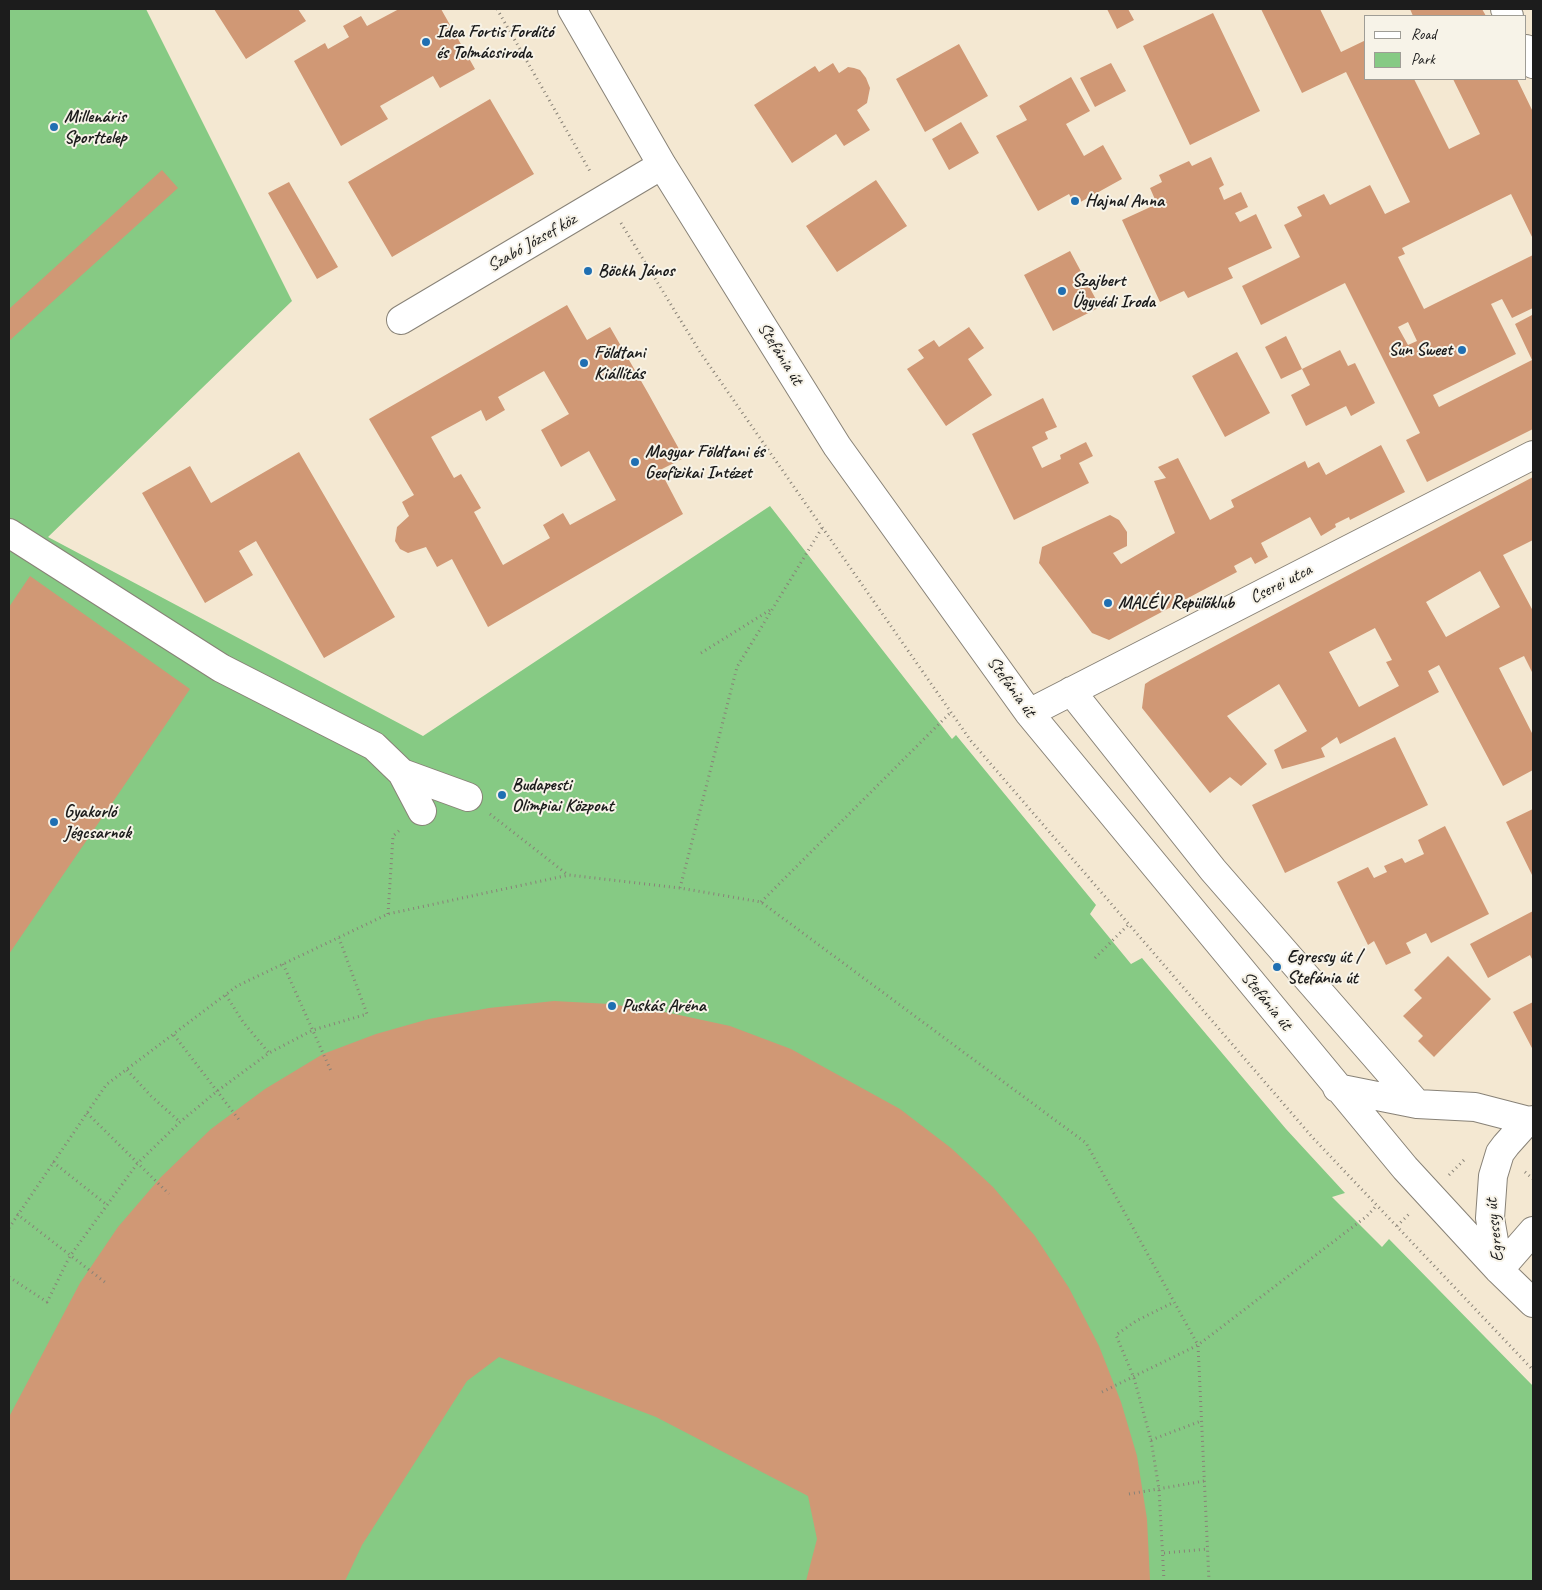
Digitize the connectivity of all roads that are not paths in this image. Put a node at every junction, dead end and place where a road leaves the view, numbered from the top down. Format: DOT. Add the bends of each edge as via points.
graph roads {
  1 [pos="572,9"];
  2 [pos="1527,51"];
  3 [pos="1533,64"];
  4 [pos="662,166"];
  5 [pos="401,320"];
  6 [pos="1533,454"];
  7 [pos="9,533"];
  8 [pos="1071,691"];
  9 [pos="1029,714"];
  10 [pos="402,773"];
  11 [pos="468,797"];
  12 [pos="422,810"];
  13 [pos="1337,1088"];
  14 [pos="1417,1104"];
  15 [pos="1532,1121"];
  16 [pos="1533,1231"];
  17 [pos="1499,1270"];
  18 [pos="1533,1303"];
  1 -- 4 [label="street, Stefánia út"];
  2 -- 3 [label="street"];
  4 -- 5 [label="street, Szabó József köz"];
  4 -- 9 [label="street, Stefánia út" via="836,446"];
  6 -- 8 [label="street, Cserei utca"];
  7 -- 10 [label="street" via="220,668 374,746"];
  8 -- 9 [label="street, Cserei utca"];
  8 -- 14 [label="street" via="1213,870"];
  9 -- 13 [label="street, Stefánia út"];
  10 -- 11 [label="street"];
  10 -- 12 [label="street"];
  13 -- 14 [label="street, Egressy út"];
  13 -- 17 [label="street, Stefánia út" via="1429,1196"];
  14 -- 15 [label="street, Egressy út" via="1475,1107"];
  15 -- 17 [label="street, Egressy út" via="1506,1144 1493,1176 1490,1218"];
  16 -- 17 [label="street, Egressy út"];
  17 -- 18 [label="street, Stefánia út"];
}
